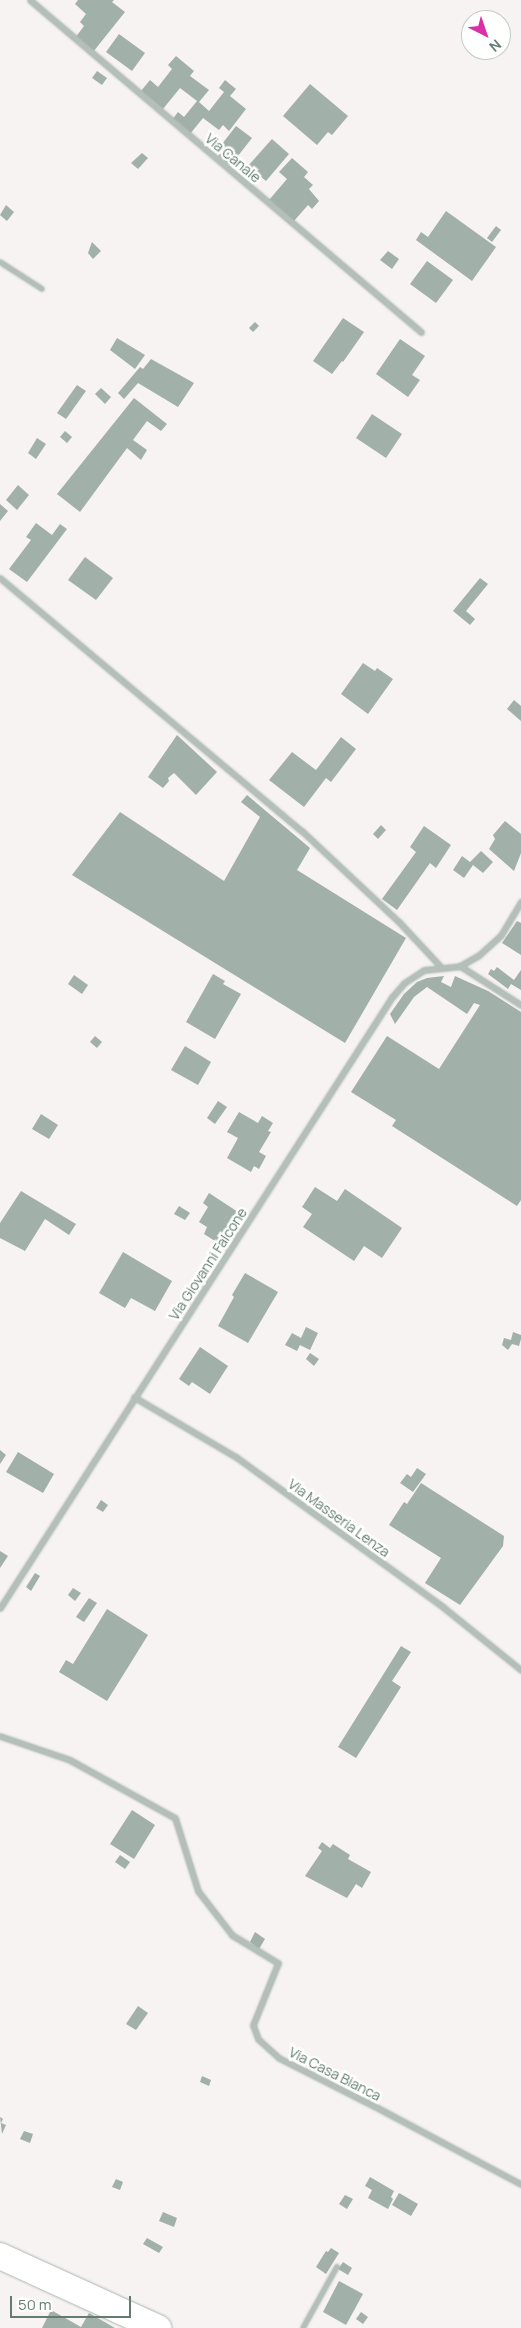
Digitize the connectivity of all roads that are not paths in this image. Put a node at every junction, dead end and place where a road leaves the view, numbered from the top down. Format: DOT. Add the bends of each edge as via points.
graph roads {
  1 [pos="30,0"];
  2 [pos="0,262"];
  3 [pos="42,289"];
  4 [pos="421,332"];
  5 [pos="0,578"];
  6 [pos="521,902"];
  7 [pos="460,966"];
  8 [pos="441,967"];
  9 [pos="521,1005"];
  10 [pos="134,1397"];
  11 [pos="0,1608"];
  12 [pos="521,1670"];
  13 [pos="0,1736"];
  14 [pos="521,2184"];
  15 [pos="0,2256"];
  16 [pos="337,2267"];
  17 [pos="158,2328"];
  18 [pos="303,2328"];
  1 -- 4 [label="street, Via Canale"];
  2 -- 3 [label="lane"];
  5 -- 8 [label="street" via="302,831 399,922"];
  6 -- 7 [label="street" via="501,936"];
  7 -- 8 [label="street, Via Giovanni Falcone"];
  7 -- 9 [label="street"];
  8 -- 10 [label="street, Via Giovanni Falcone" via="424,970 404,983 392,997"];
  10 -- 11 [label="street, Via Giovanni Falcone"];
  10 -- 12 [label="street, Via Masseria Lenza" via="236,1457 443,1607"];
  13 -- 14 [label="street, Via Casa Bianca" via="70,1760 175,1818 198,1891 232,1935 278,1963 253,2025 258,2039 279,2058"];
  15 -- 17 [label="street"];
  16 -- 18 [label="lane"];
}
